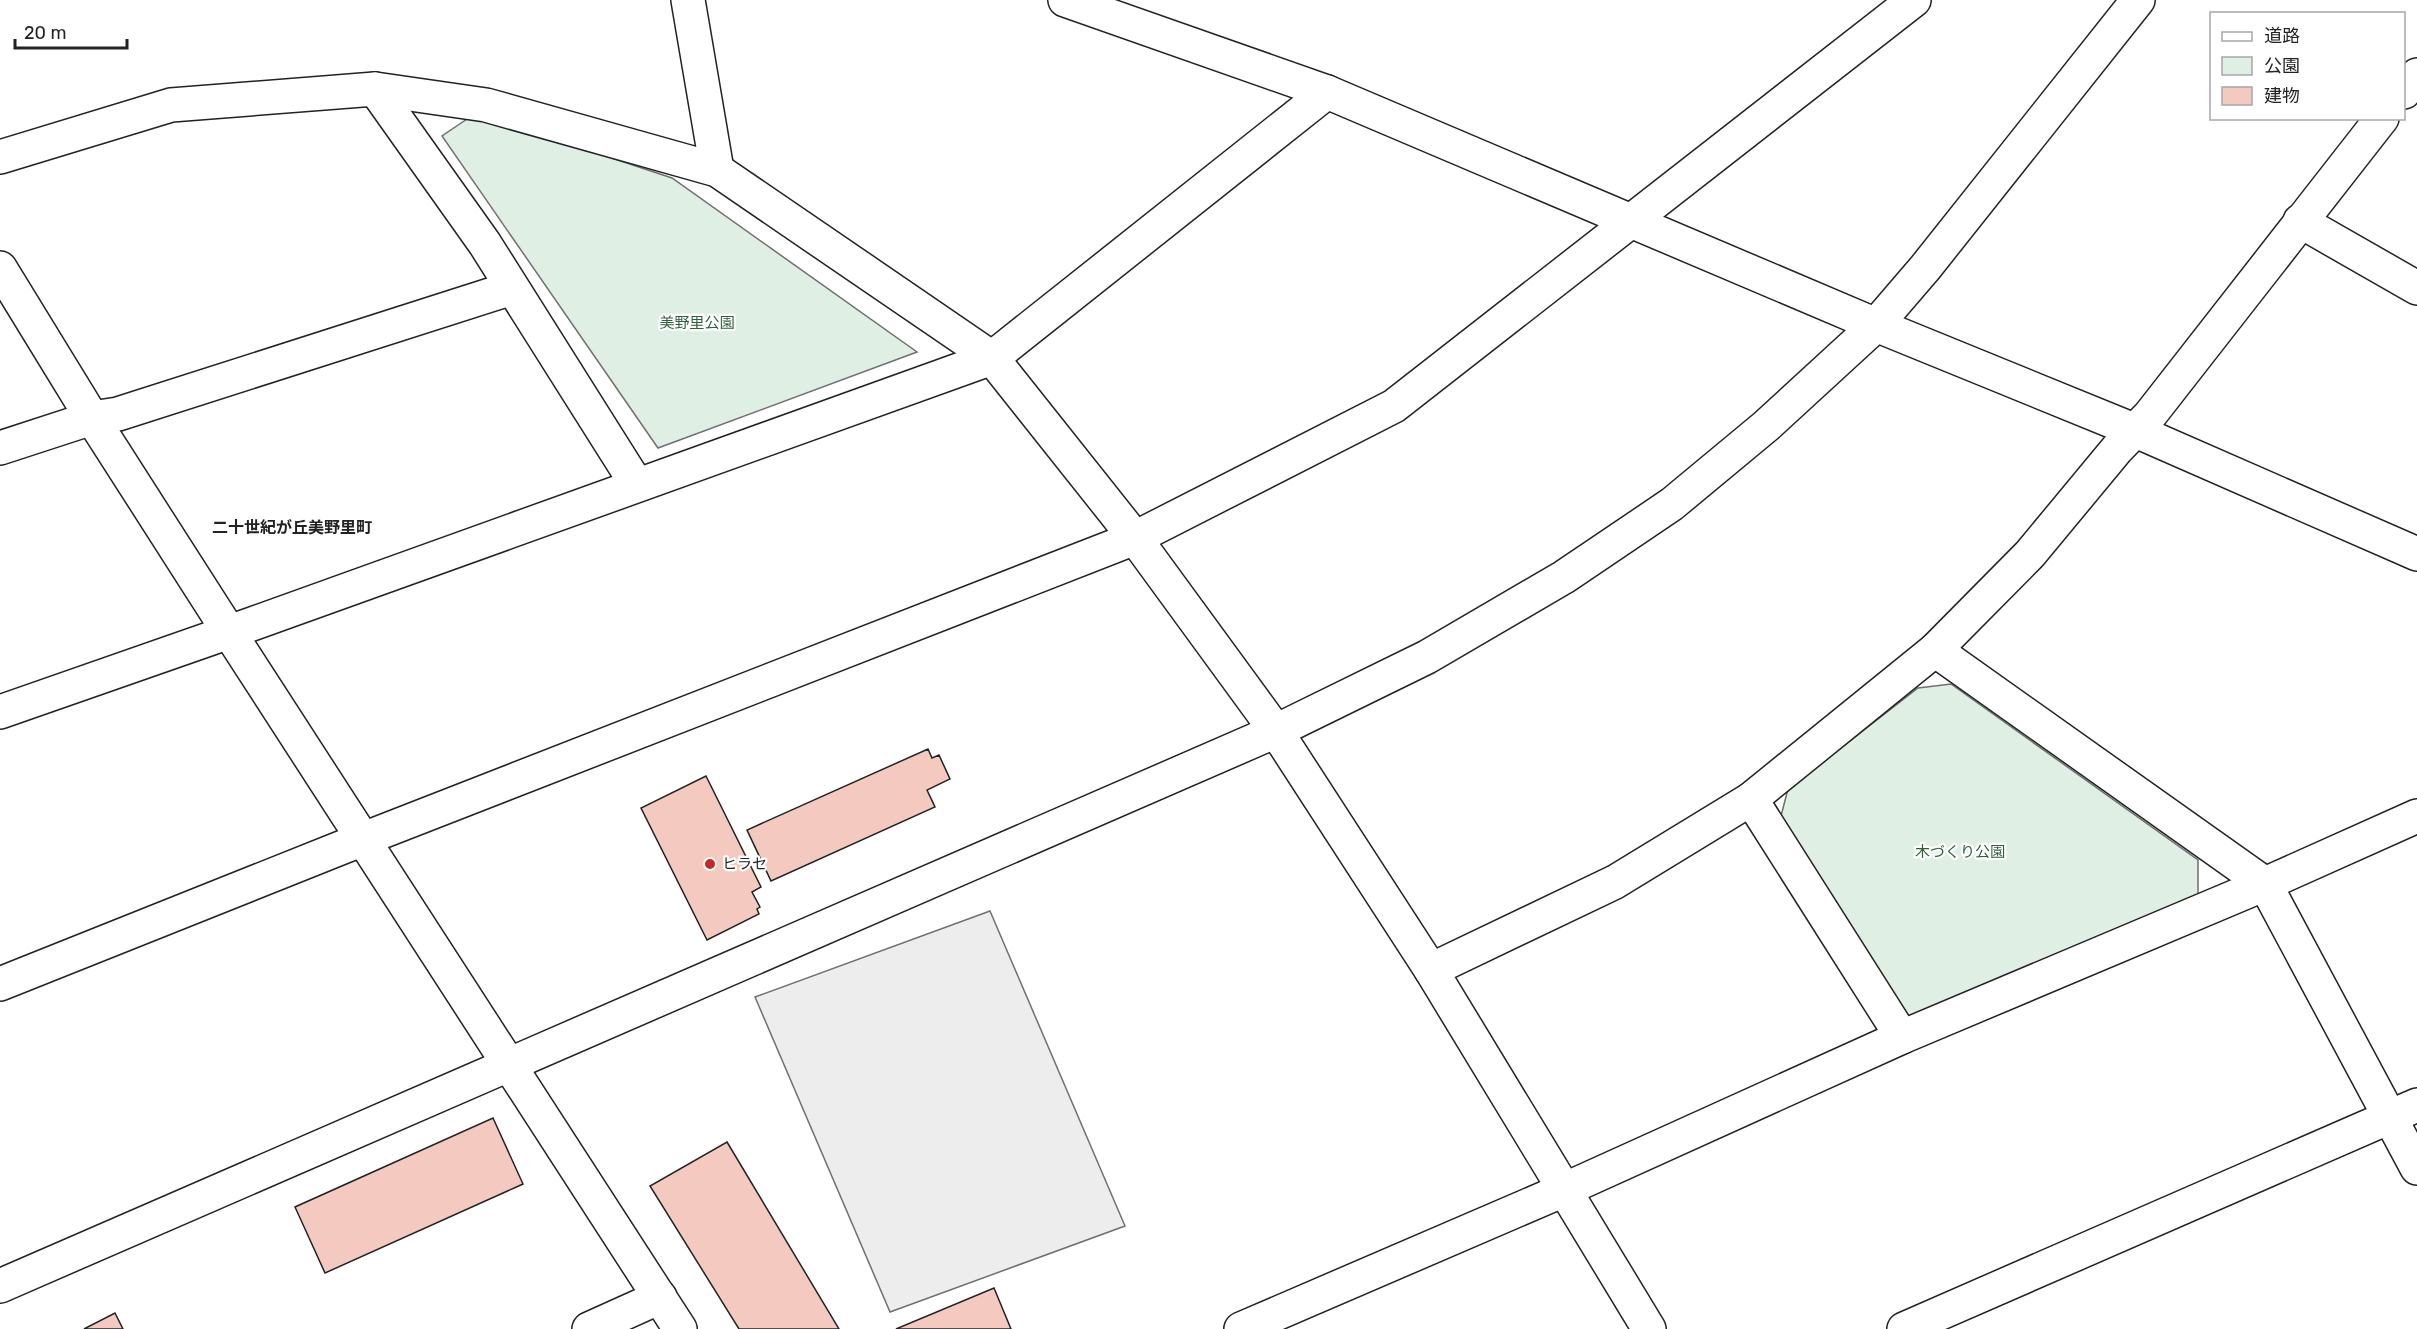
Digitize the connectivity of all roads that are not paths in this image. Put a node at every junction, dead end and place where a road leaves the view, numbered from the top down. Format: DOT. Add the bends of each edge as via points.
graph roads {
  1 [pos="688,0"];
  2 [pos="1065,0"];
  3 [pos="1914,0"];
  4 [pos="2138,0"];
  5 [pos="2417,75"];
  6 [pos="375,89"];
  7 [pos="2405,90"];
  8 [pos="1327,92"];
  9 [pos="2380,120"];
  10 [pos="0,157"];
  11 [pos="717,170"];
  12 [pos="1633,220"];
  13 [pos="2300,221"];
  14 [pos="0,268"];
  15 [pos="512,288"];
  16 [pos="2417,288"];
  17 [pos="1876,325"];
  18 [pos="992,358"];
  19 [pos="92,418"];
  20 [pos="2136,431"];
  21 [pos="0,448"];
  22 [pos="637,485"];
  23 [pos="1135,538"];
  24 [pos="2417,554"];
  25 [pos="229,632"];
  26 [pos="1935,650"];
  27 [pos="0,712"];
  28 [pos="1276,731"];
  29 [pos="1752,799"];
  30 [pos="2417,816"];
  31 [pos="364,839"];
  32 [pos="2265,884"];
  33 [pos="1431,970"];
  34 [pos="0,984"];
  35 [pos="1902,1037"];
  36 [pos="508,1065"];
  37 [pos="2403,1111"];
  38 [pos="2417,1168"];
  39 [pos="1566,1189"];
  40 [pos="0,1286"];
  41 [pos="660,1297"];
  42 [pos="589,1329"];
  43 [pos="680,1329"];
  44 [pos="1241,1329"];
  45 [pos="1649,1329"];
  46 [pos="1904,1329"];
  1 -- 11 [label="street"];
  2 -- 8 [label="street"];
  3 -- 12 [label="street"];
  4 -- 17 [label="street"];
  5 -- 7 [label="street"];
  6 -- 10 [label="street" via="171,105"];
  6 -- 11 [label="street" via="486,105"];
  6 -- 15 [label="street"];
  8 -- 12 [label="street"];
  8 -- 18 [label="street"];
  9 -- 13 [label="street"];
  11 -- 18 [label="street"];
  12 -- 17 [label="street"];
  12 -- 23 [label="street" via="1394,406"];
  13 -- 16 [label="street"];
  13 -- 20 [label="street"];
  14 -- 19 [label="street"];
  15 -- 19 [label="street" via="118,414"];
  15 -- 22 [label="street"];
  17 -- 20 [label="street"];
  17 -- 28 [label="street" via="1766,426 1672,504 1564,577 1427,657"];
  18 -- 22 [label="street"];
  18 -- 23 [label="street"];
  19 -- 21 [label="street"];
  19 -- 25 [label="street"];
  20 -- 24 [label="street"];
  20 -- 26 [label="street" via="2030,554"];
  22 -- 25 [label="street"];
  23 -- 28 [label="street"];
  23 -- 31 [label="street"];
  25 -- 27 [label="street"];
  25 -- 31 [label="street"];
  26 -- 29 [label="street"];
  26 -- 32 [label="street"];
  28 -- 33 [label="street"];
  28 -- 36 [label="street"];
  29 -- 33 [label="street" via="1615,882"];
  29 -- 35 [label="street"];
  30 -- 32 [label="street"];
  31 -- 34 [label="street"];
  31 -- 36 [label="street"];
  32 -- 35 [label="street"];
  32 -- 37 [label="street"];
  33 -- 39 [label="street"];
  35 -- 39 [label="street"];
  36 -- 40 [label="street"];
  36 -- 41 [label="street"];
  37 -- 38 [label="street"];
  37 -- 46 [label="street"];
  39 -- 44 [label="street"];
  39 -- 45 [label="street"];
  41 -- 42 [label="street"];
  41 -- 43 [label="street"];
}
